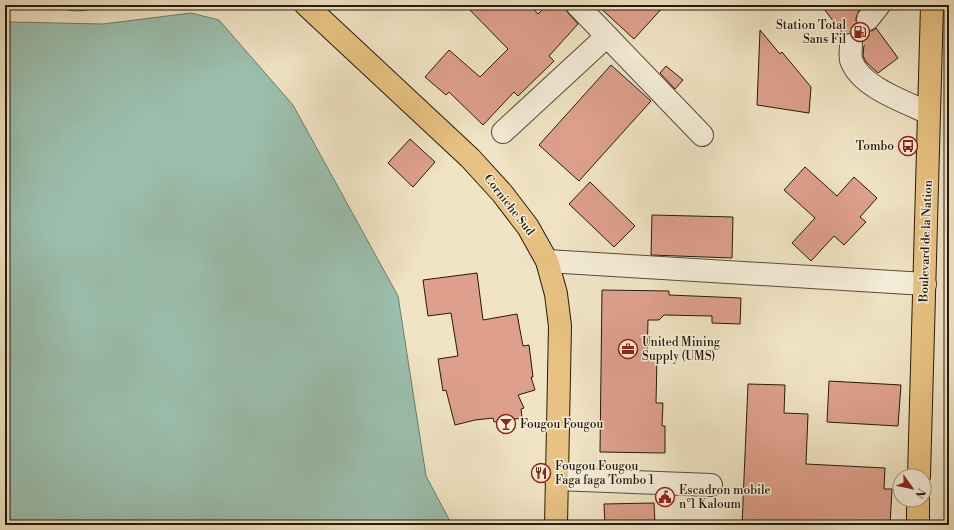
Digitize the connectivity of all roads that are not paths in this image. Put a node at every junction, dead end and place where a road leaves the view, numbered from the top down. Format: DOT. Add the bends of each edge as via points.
graph roads {
  1 [pos="306,5"];
  2 [pos="577,5"];
  3 [pos="932,5"];
  4 [pos="607,36"];
  5 [pos="851,45"];
  6 [pos="929,114"];
  7 [pos="503,132"];
  8 [pos="702,135"];
  9 [pos="547,261"];
  10 [pos="924,284"];
  11 [pos="919,468"];
  12 [pos="556,479"];
  13 [pos="711,486"];
  14 [pos="918,508"];
  15 [pos="556,525"];
  16 [pos="918,525"];
  1 -- 9 [label="main road, Corniche Sud" via="470,158 528,227"];
  2 -- 4 [label="street"];
  3 -- 6 [label="main road, Boulevard de la Nation"];
  4 -- 7 [label="street"];
  4 -- 8 [label="street"];
  5 -- 6 [label="street" via="850,58 856,71 873,86"];
  6 -- 10 [label="main road, Boulevard de la Nation"];
  9 -- 10 [label="street"];
  9 -- 12 [label="main road, Corniche Sud" via="556,294 560,326"];
  10 -- 11 [label="main road, Boulevard de la Nation"];
  12 -- 13 [label="street"];
  12 -- 15 [label="main road, Corniche Sud"];
  14 -- 16 [label="main road"];
}
